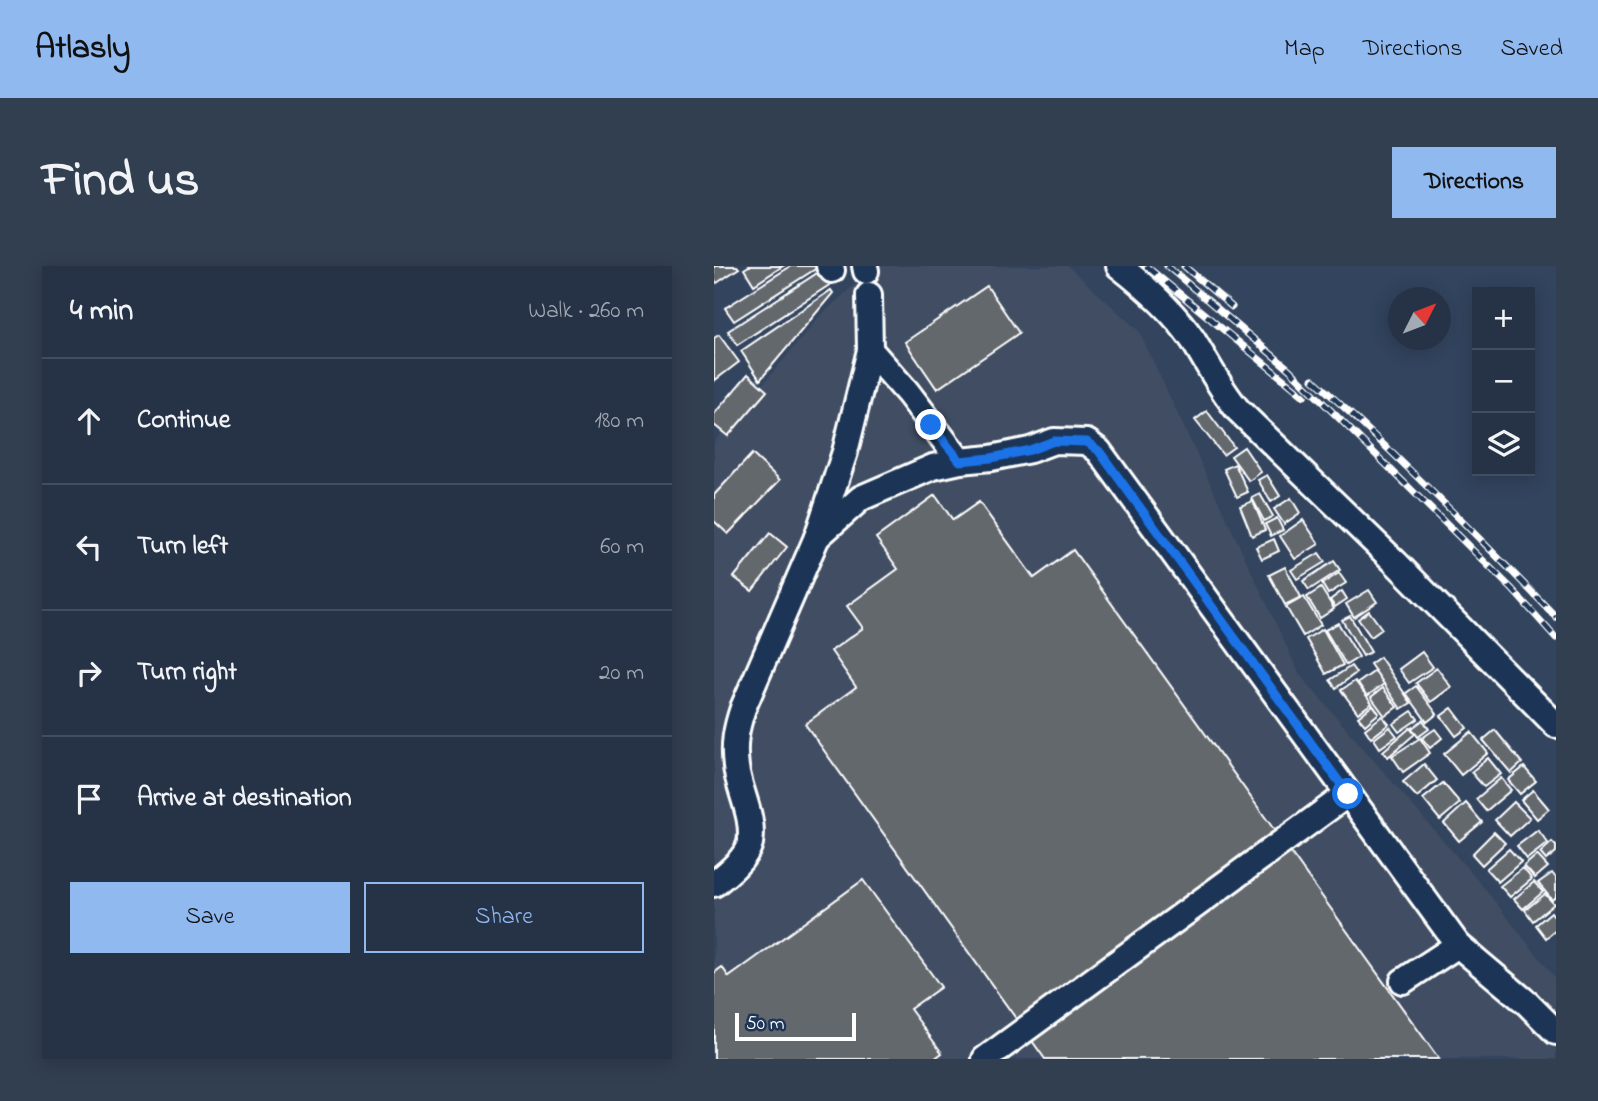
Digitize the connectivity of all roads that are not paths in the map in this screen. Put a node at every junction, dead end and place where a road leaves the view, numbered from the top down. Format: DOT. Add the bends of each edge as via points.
graph roads {
  1 [pos="1119,266"];
  2 [pos="869,295"];
  3 [pos="870,350"];
  4 [pos="960,461"];
  5 [pos="817,537"];
  6 [pos="1556,725"];
  7 [pos="1348,794"];
  8 [pos="714,884"];
  9 [pos="1458,945"];
  10 [pos="1403,981"];
  11 [pos="1556,1032"];
  12 [pos="985,1059"];
  1 -- 6 [label="street" via="1182,326 1238,410"];
  2 -- 3 [label="street"];
  3 -- 4 [label="street"];
  3 -- 5 [label="street" via="845,452"];
  4 -- 5 [label="street" via="933,467 860,498"];
  4 -- 7 [label="street" via="1030,450 1054,441 1087,442 1099,451"];
  5 -- 8 [label="street" via="734,734 750,844 741,860"];
  7 -- 9 [label="street"];
  7 -- 12 [label="street"];
  9 -- 10 [label="street"];
  9 -- 11 [label="street"];
}
